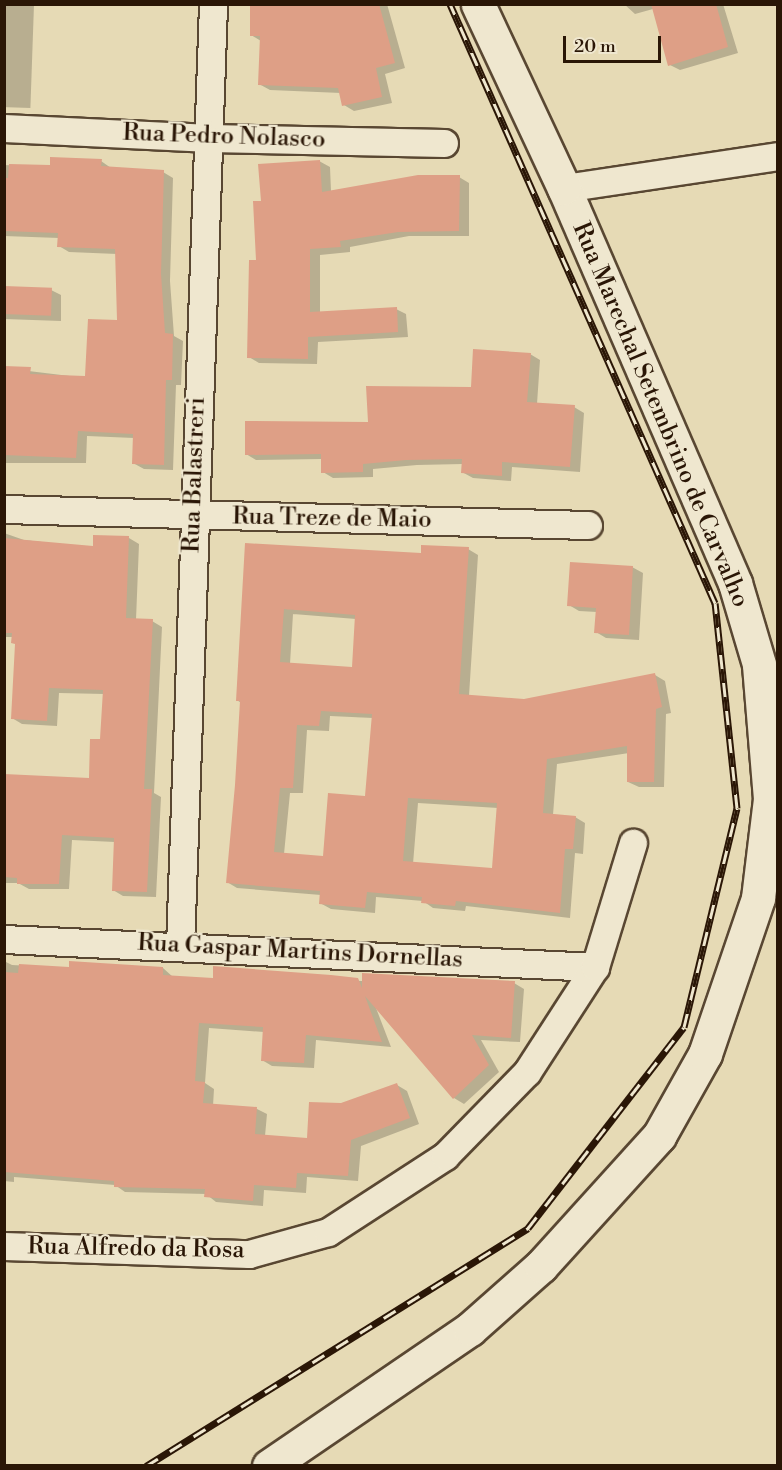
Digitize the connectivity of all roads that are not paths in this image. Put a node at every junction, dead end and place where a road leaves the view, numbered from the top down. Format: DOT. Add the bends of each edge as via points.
graph roads {
  1 [pos="213,4"];
  2 [pos="478,4"];
  3 [pos="4,128"];
  4 [pos="210,138"];
  5 [pos="444,143"];
  6 [pos="777,156"];
  7 [pos="564,188"];
  8 [pos="4,509"];
  9 [pos="193,515"];
  10 [pos="588,525"];
  11 [pos="633,843"];
  12 [pos="4,939"];
  13 [pos="180,946"];
  14 [pos="595,967"];
  15 [pos="4,1246"];
  16 [pos="269,1466"];
  1 -- 4 [label="street, Rua Balastreri"];
  2 -- 7 [label="street, Rua Marechal Setembrino de Carvalho"];
  3 -- 4 [label="street, Rua Pedro Nolasco"];
  4 -- 5 [label="street, Rua Pedro Nolasco"];
  4 -- 9 [label="street, Rua Balastreri"];
  6 -- 7 [label="street"];
  7 -- 16 [label="street, Rua Marechal Setembrino de Carvalho" via="735,583 759,664 770,799 758,898 705,1053 659,1136 542,1266 470,1329"];
  8 -- 9 [label="street, Rua Treze de Maio"];
  9 -- 10 [label="street, Rua Treze de Maio"];
  9 -- 13 [label="street, Rua Balastreri"];
  11 -- 14 [label="street, Rua Alfredo da Rosa"];
  12 -- 13 [label="street, Rua Gaspar Martins Dornellas"];
  13 -- 14 [label="street, Rua Gaspar Martins Dornellas"];
  14 -- 15 [label="street, Rua Alfredo da Rosa" via="527,1072 445,1156 328,1232 249,1254"];
}
